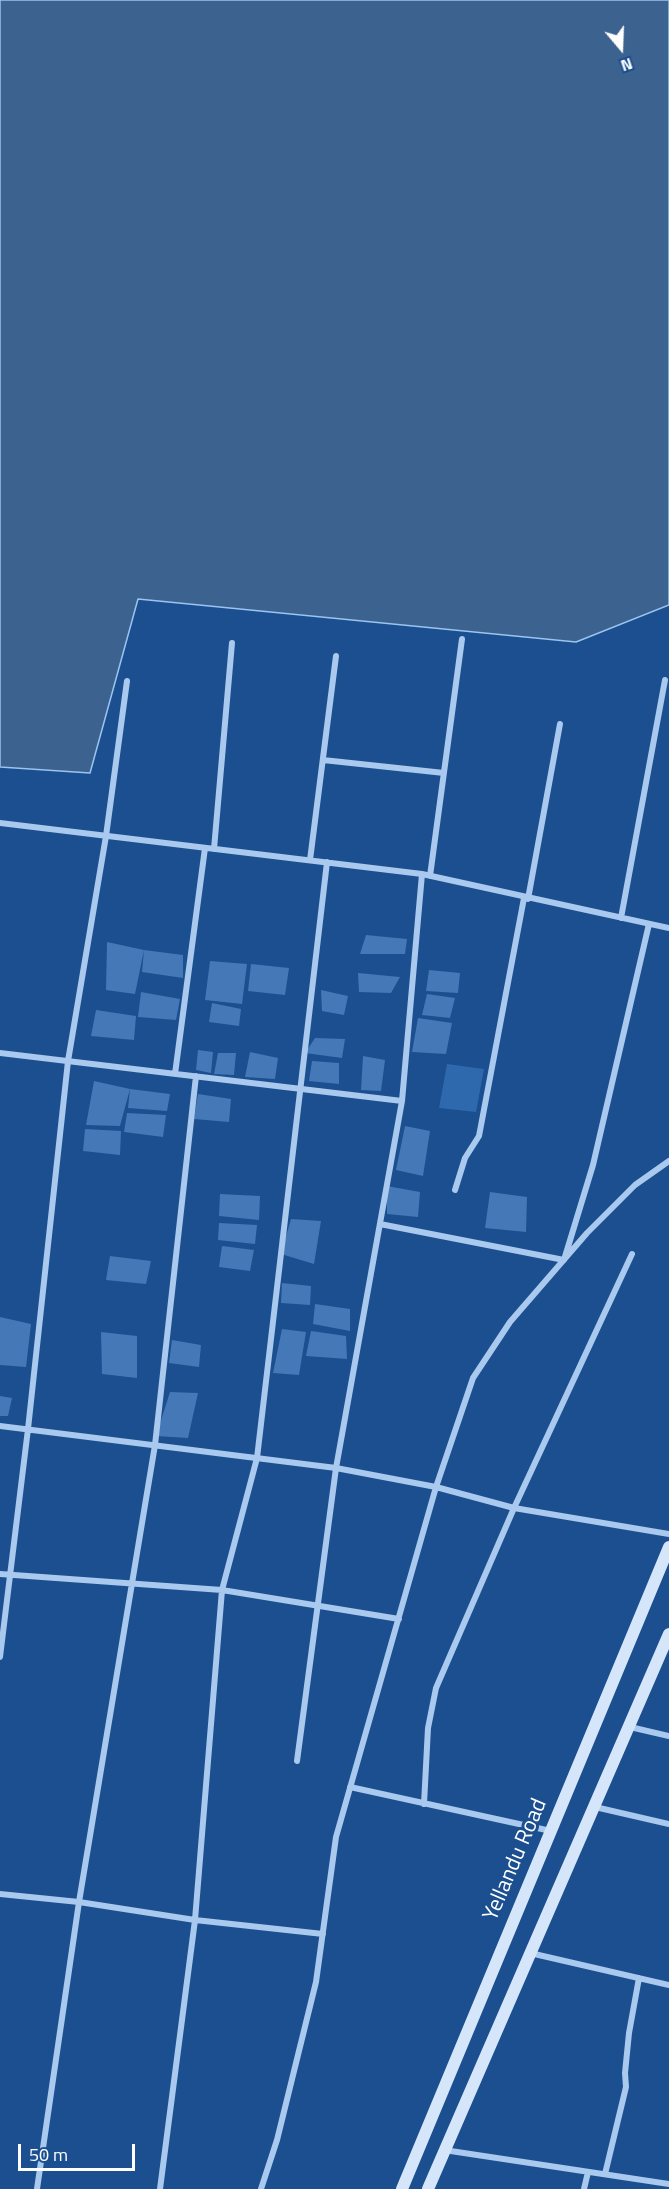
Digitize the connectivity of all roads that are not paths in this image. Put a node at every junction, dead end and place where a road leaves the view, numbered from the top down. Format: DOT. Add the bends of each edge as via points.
graph roads {
  1 [pos="462,639"];
  2 [pos="232,643"];
  3 [pos="336,656"];
  4 [pos="665,680"];
  5 [pos="127,681"];
  6 [pos="560,724"];
  7 [pos="323,760"];
  8 [pos="444,773"];
  9 [pos="0,823"];
  10 [pos="106,836"];
  11 [pos="205,848"];
  12 [pos="214,849"];
  13 [pos="310,860"];
  14 [pos="327,862"];
  15 [pos="422,874"];
  16 [pos="430,876"];
  17 [pos="526,898"];
  18 [pos="621,918"];
  19 [pos="649,924"];
  20 [pos="669,928"];
  21 [pos="0,1053"];
  22 [pos="68,1062"];
  23 [pos="175,1074"];
  24 [pos="196,1076"];
  25 [pos="301,1089"];
  26 [pos="402,1101"];
  27 [pos="669,1161"];
  28 [pos="455,1190"];
  29 [pos="380,1224"];
  30 [pos="632,1254"];
  31 [pos="564,1260"];
  32 [pos="0,1426"];
  33 [pos="28,1429"];
  34 [pos="155,1445"];
  35 [pos="257,1458"];
  36 [pos="336,1468"];
  37 [pos="436,1486"];
  38 [pos="514,1508"];
  39 [pos="669,1534"];
  40 [pos="669,1547"];
  41 [pos="0,1574"];
  42 [pos="10,1575"];
  43 [pos="132,1584"];
  44 [pos="222,1590"];
  45 [pos="319,1606"];
  46 [pos="399,1619"];
  47 [pos="669,1634"];
  48 [pos="0,1657"];
  49 [pos="630,1727"];
  50 [pos="669,1736"];
  51 [pos="297,1761"];
  52 [pos="350,1788"];
  53 [pos="424,1804"];
  54 [pos="595,1807"];
  55 [pos="669,1824"];
  56 [pos="551,1831"];
  57 [pos="0,1894"];
  58 [pos="79,1902"];
  59 [pos="195,1920"];
  60 [pos="323,1934"];
  61 [pos="530,1953"];
  62 [pos="639,1978"];
  63 [pos="669,1985"];
  64 [pos="444,2150"];
  65 [pos="588,2172"];
  66 [pos="605,2174"];
  67 [pos="669,2184"];
  68 [pos="37,2189"];
  69 [pos="160,2189"];
  70 [pos="261,2189"];
  71 [pos="402,2189"];
  72 [pos="428,2189"];
  73 [pos="584,2189"];
  1 -- 8 [label="street"];
  2 -- 12 [label="street"];
  3 -- 7 [label="street"];
  4 -- 18 [label="street"];
  5 -- 10 [label="street"];
  6 -- 17 [label="street"];
  7 -- 8 [label="street"];
  7 -- 13 [label="street"];
  8 -- 16 [label="street"];
  9 -- 10 [label="street"];
  10 -- 11 [label="street"];
  10 -- 22 [label="street"];
  11 -- 12 [label="street"];
  11 -- 23 [label="street"];
  12 -- 13 [label="street"];
  13 -- 14 [label="street"];
  14 -- 15 [label="street"];
  14 -- 25 [label="street"];
  15 -- 16 [label="street"];
  15 -- 26 [label="street"];
  16 -- 17 [label="street"];
  17 -- 18 [label="street"];
  17 -- 28 [label="street" via="479,1136 465,1158"];
  18 -- 19 [label="street"];
  19 -- 20 [label="street"];
  19 -- 31 [label="street" via="593,1165"];
  21 -- 22 [label="street"];
  22 -- 23 [label="street"];
  22 -- 33 [label="street"];
  23 -- 24 [label="street"];
  24 -- 25 [label="street"];
  24 -- 34 [label="street"];
  25 -- 26 [label="street"];
  25 -- 35 [label="street"];
  26 -- 29 [label="street"];
  27 -- 31 [label="street" via="635,1185"];
  29 -- 31 [label="street"];
  29 -- 36 [label="street"];
  30 -- 38 [label="street"];
  31 -- 37 [label="street" via="510,1322 473,1378"];
  32 -- 33 [label="street"];
  33 -- 34 [label="street"];
  33 -- 42 [label="street"];
  34 -- 35 [label="street"];
  34 -- 43 [label="street"];
  35 -- 36 [label="street"];
  35 -- 44 [label="street"];
  36 -- 37 [label="street"];
  36 -- 45 [label="street"];
  37 -- 38 [label="street"];
  37 -- 46 [label="street"];
  38 -- 39 [label="street"];
  38 -- 53 [label="street" via="436,1688 428,1728"];
  40 -- 56 [label="main road, Yellandu Road"];
  41 -- 42 [label="street"];
  42 -- 43 [label="street"];
  42 -- 48 [label="street"];
  43 -- 44 [label="street"];
  43 -- 58 [label="street"];
  44 -- 45 [label="street"];
  44 -- 59 [label="street"];
  45 -- 46 [label="street"];
  45 -- 51 [label="street"];
  46 -- 52 [label="street"];
  47 -- 49 [label="main road"];
  49 -- 50 [label="street"];
  49 -- 54 [label="main road"];
  52 -- 53 [label="street"];
  52 -- 60 [label="street" via="336,1837"];
  53 -- 56 [label="street"];
  54 -- 55 [label="street"];
  54 -- 61 [label="main road"];
  56 -- 71 [label="main road, Yellandu Road"];
  57 -- 58 [label="street"];
  58 -- 59 [label="street"];
  58 -- 68 [label="street"];
  59 -- 60 [label="street"];
  59 -- 69 [label="street"];
  60 -- 70 [label="street" via="316,1982"];
  61 -- 62 [label="street"];
  61 -- 64 [label="main road"];
  62 -- 63 [label="street"];
  62 -- 66 [label="street" via="629,2033 626,2087"];
  64 -- 65 [label="street"];
  64 -- 72 [label="main road"];
  65 -- 66 [label="street"];
  65 -- 73 [label="street"];
  66 -- 67 [label="street"];
}
